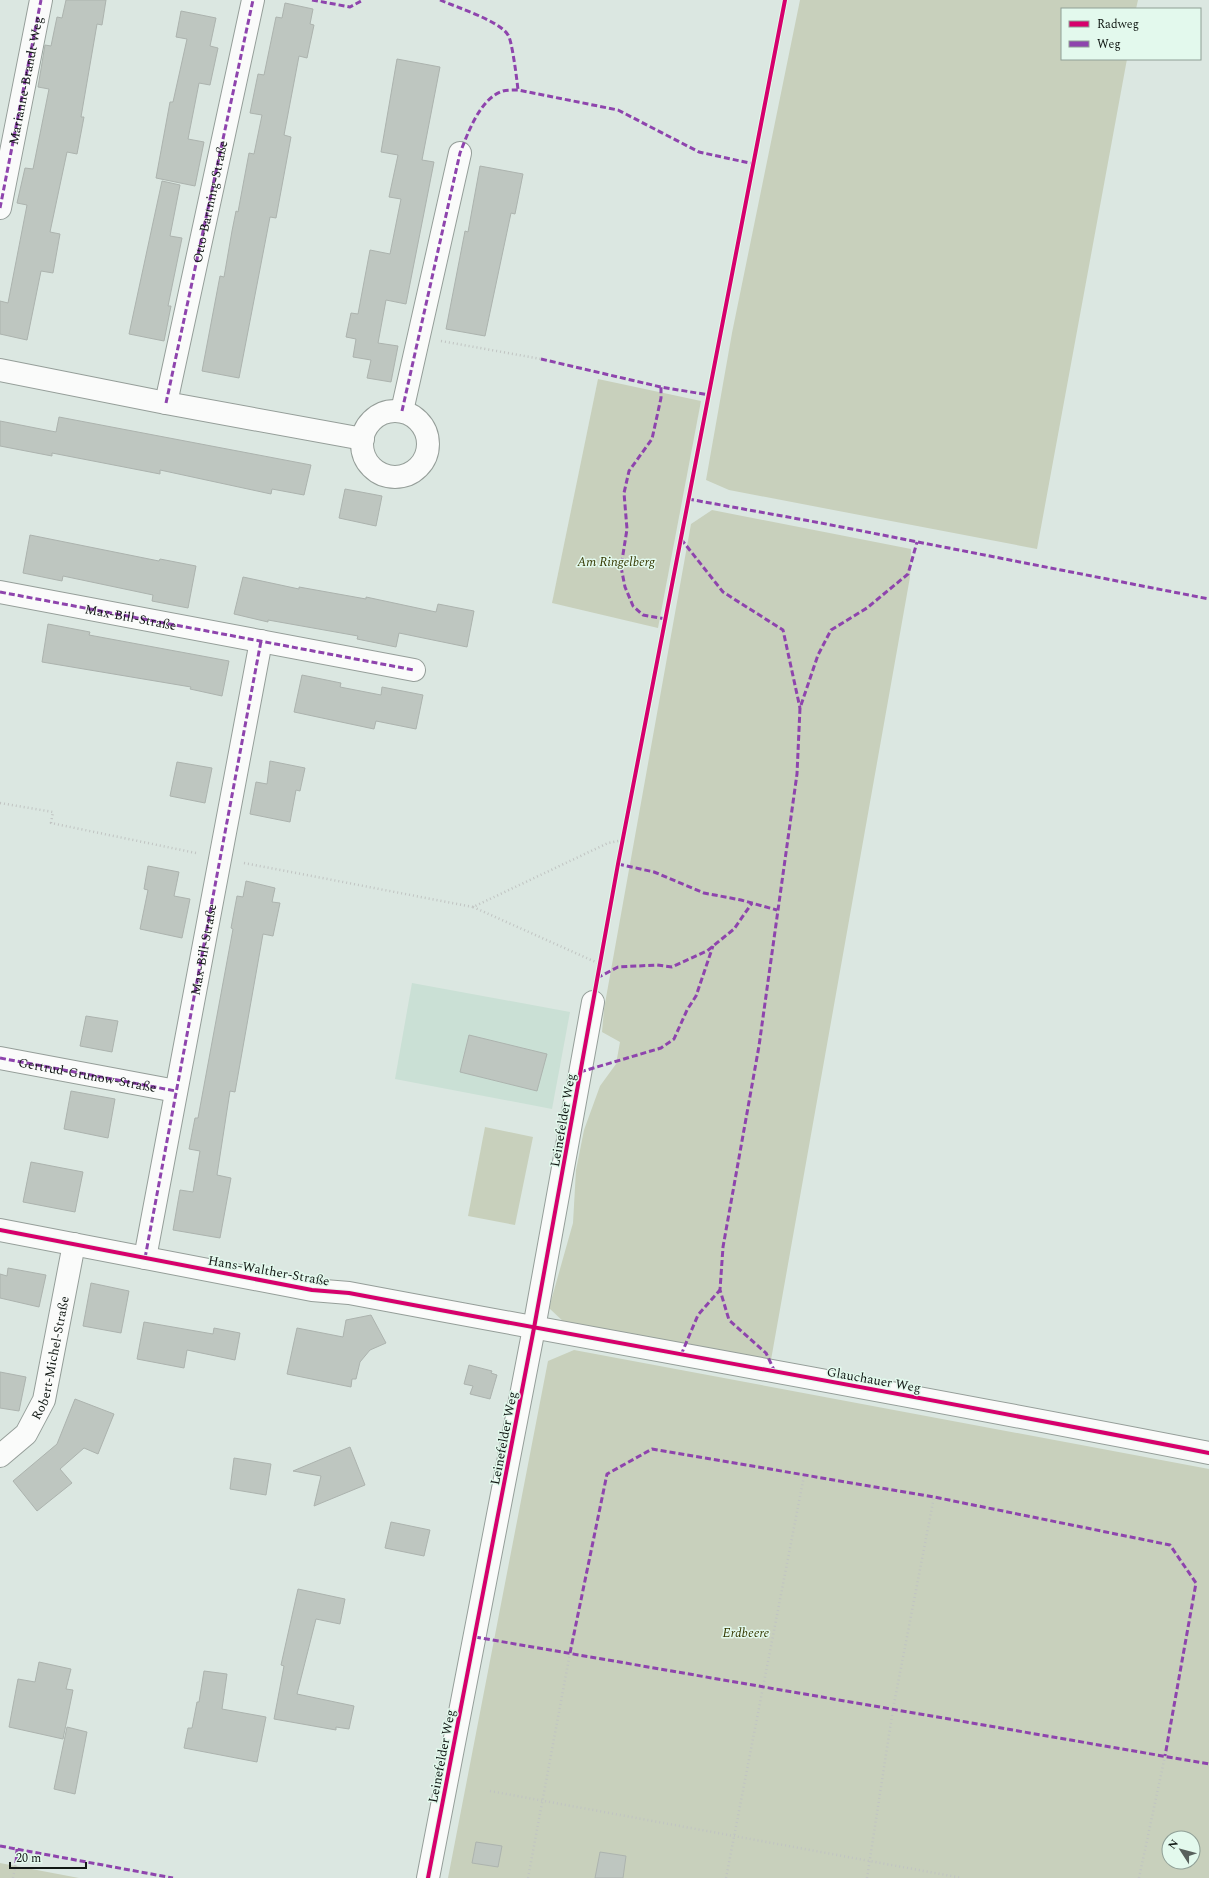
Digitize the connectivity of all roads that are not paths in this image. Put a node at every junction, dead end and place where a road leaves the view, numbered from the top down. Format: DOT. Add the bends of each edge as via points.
graph roads {
  1 [pos="41,0"];
  2 [pos="253,0"];
  3 [pos="460,153"];
  4 [pos="0,208"];
  5 [pos="0,370"];
  6 [pos="166,403"];
  7 [pos="402,411"];
  8 [pos="363,439"];
  9 [pos="0,592"];
  10 [pos="261,641"];
  11 [pos="414,670"];
  12 [pos="593,1002"];
  13 [pos="0,1058"];
  14 [pos="176,1090"];
  15 [pos="0,1230"];
  16 [pos="74,1244"];
  17 [pos="145,1258"];
  18 [pos="534,1328"];
  19 [pos="1209,1453"];
  20 [pos="0,1456"];
  21 [pos="428,1878"];
  1 -- 4 [label="street, Marianne-Brandt-Weg"];
  2 -- 6 [label="street, Otto-Bartning-Straße"];
  3 -- 7 [label="street"];
  5 -- 6 [label="street"];
  6 -- 8 [label="street"];
  7 -- 8 [label="street" via="390,411 379,415 370,422"];
  7 -- 8 [label="street" via="421,423 428,444 426,455 420,465 411,472 389,476 378,472 364,454"];
  9 -- 10 [label="street, Max-Bill-Straße"];
  10 -- 11 [label="street, Max-Bill-Straße"];
  10 -- 14 [label="street, Max-Bill-Straße"];
  12 -- 18 [label="street, Leinefelder Weg"];
  13 -- 14 [label="street, Gertrud-Grunow-Straße"];
  14 -- 17 [label="street, Max-Bill-Straße"];
  15 -- 16 [label="street, Hans-Walther-Straße"];
  16 -- 17 [label="street, Hans-Walther-Straße"];
  16 -- 20 [label="street, Robert-Michel-Straße" via="44,1400 26,1434"];
  17 -- 18 [label="street, Hans-Walther-Straße"];
  18 -- 19 [label="street, Glauchauer Weg"];
  18 -- 21 [label="street, Leinefelder Weg"];
}
